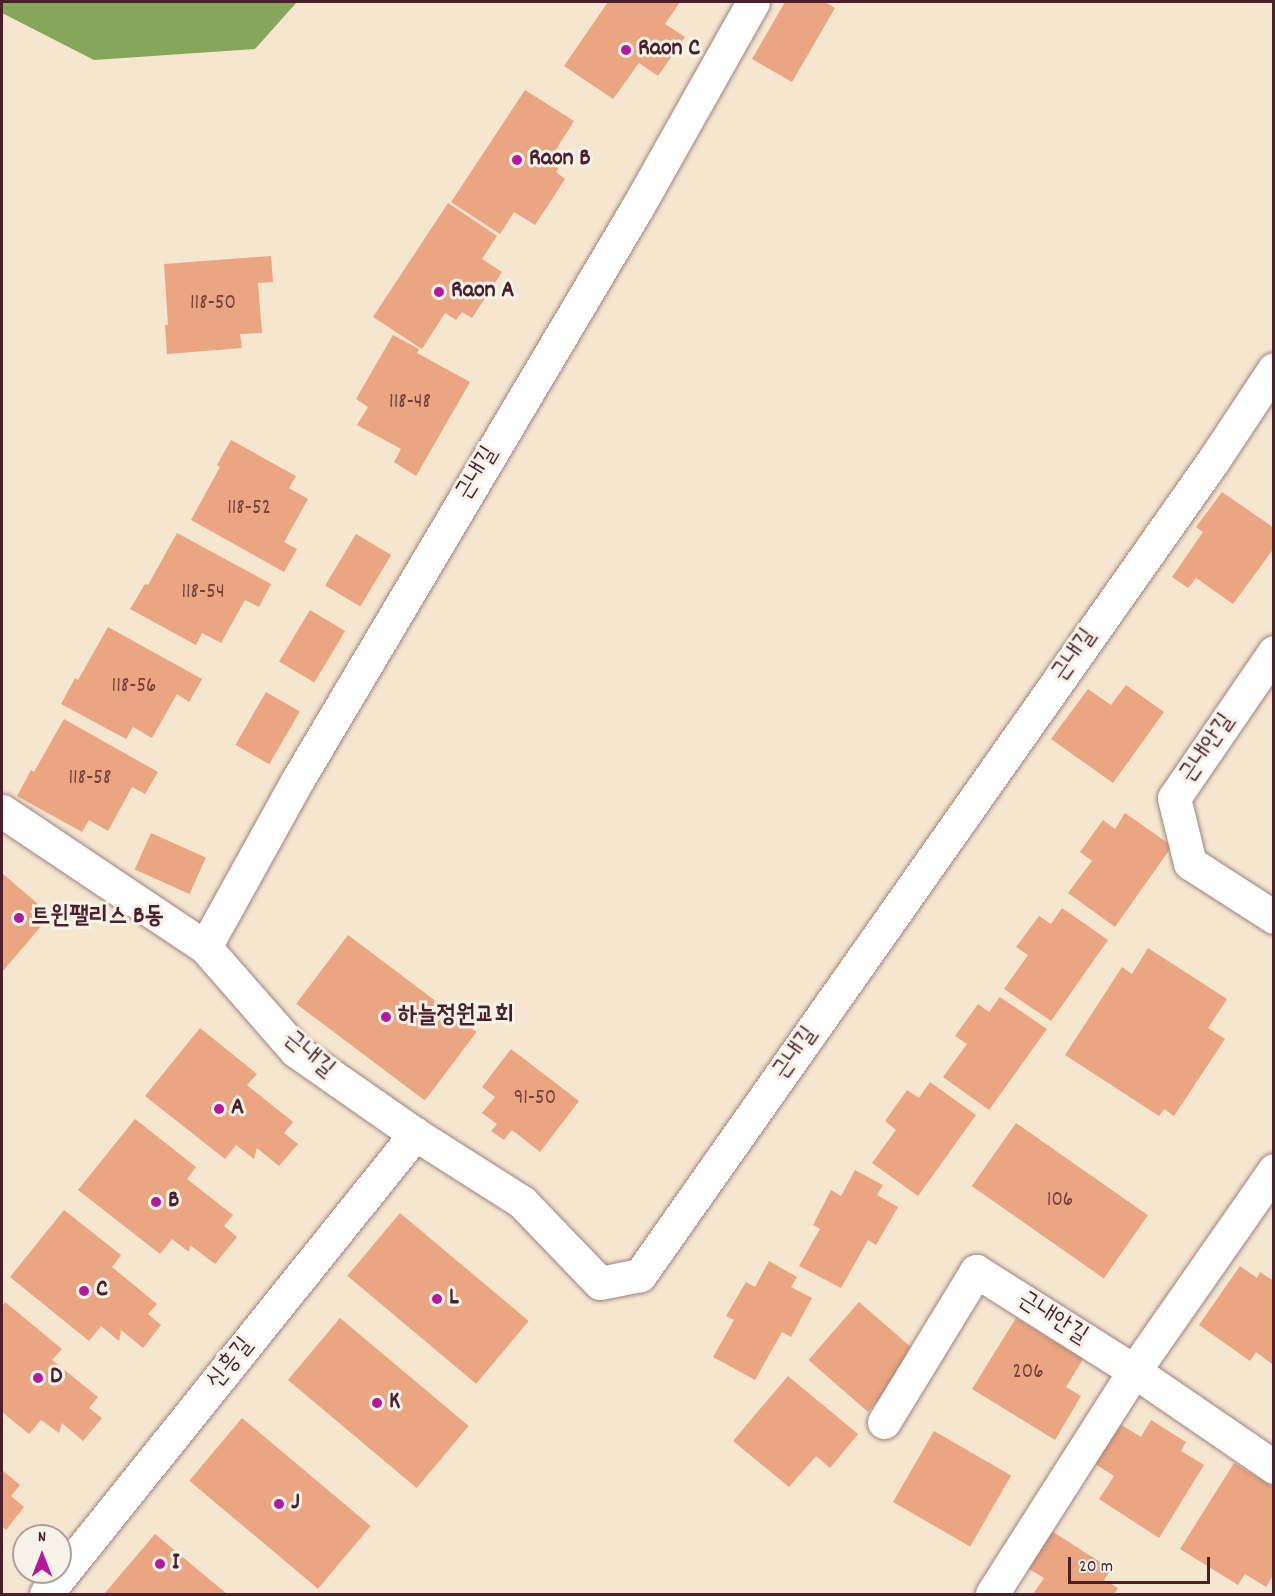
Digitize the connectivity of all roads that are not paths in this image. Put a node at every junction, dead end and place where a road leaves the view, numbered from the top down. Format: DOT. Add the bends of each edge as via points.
graph roads {
  1 [pos="753,2"];
  2 [pos="1274,369"];
  3 [pos="1274,652"];
  4 [pos="2,811"];
  5 [pos="1274,917"];
  6 [pos="205,947"];
  7 [pos="416,1134"];
  8 [pos="1274,1170"];
  9 [pos="1134,1371"];
  10 [pos="884,1422"];
  11 [pos="1274,1467"];
  12 [pos="45,1594"];
  13 [pos="992,1594"];
  1 -- 6 [label="street, 근내길" via="637,208 297,781"];
  2 -- 7 [label="street, 근내길" via="640,1275 600,1283 522,1202"];
  3 -- 5 [label="street, 근내안길" via="1174,798 1190,863"];
  4 -- 6 [label="street, 근내길"];
  6 -- 7 [label="street, 근내길" via="296,1051"];
  7 -- 12 [label="street, 신흥길"];
  8 -- 9 [label="street"];
  9 -- 10 [label="street, 근내안길" via="976,1271"];
  9 -- 11 [label="street, 근내안길"];
  9 -- 13 [label="street"];
}
